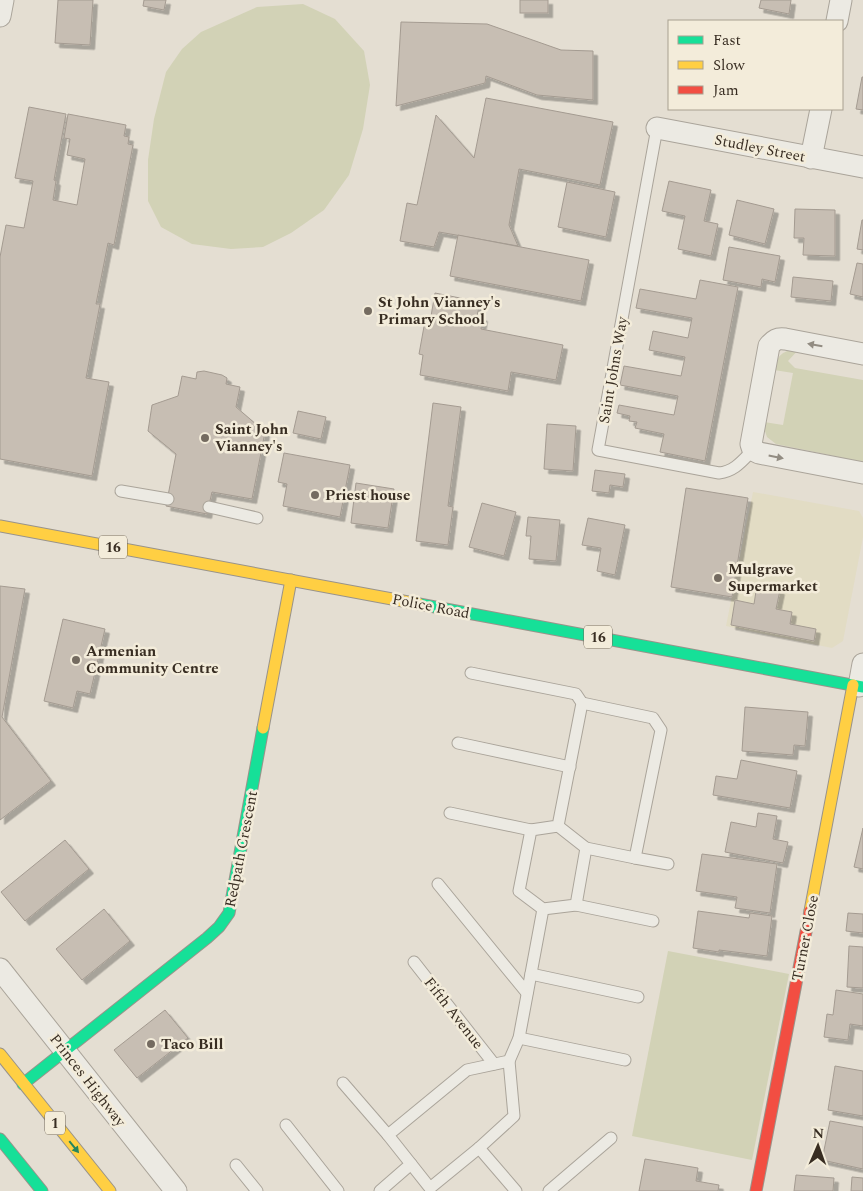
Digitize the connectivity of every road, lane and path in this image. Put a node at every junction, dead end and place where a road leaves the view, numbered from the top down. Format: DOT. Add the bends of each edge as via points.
graph roads {
  1 [pos="3,0"];
  2 [pos="841,0"];
  3 [pos="0,16"];
  4 [pos="837,20"];
  5 [pos="821,110"];
  6 [pos="657,128"];
  7 [pos="812,158"];
  8 [pos="863,167"];
  9 [pos="863,354"];
  10 [pos="753,450"];
  11 [pos="863,474"];
  12 [pos="121,491"];
  13 [pos="168,499"];
  14 [pos="209,507"];
  15 [pos="257,518"];
  16 [pos="0,526"];
  17 [pos="291,580"];
  18 [pos="863,664"];
  19 [pos="471,674"];
  20 [pos="858,686"];
  21 [pos="582,703"];
  22 [pos="458,743"];
  23 [pos="570,767"];
  24 [pos="450,813"];
  25 [pos="558,826"];
  26 [pos="531,830"];
  27 [pos="586,848"];
  28 [pos="635,858"];
  29 [pos="668,864"];
  30 [pos="438,884"];
  31 [pos="576,905"];
  32 [pos="543,909"];
  33 [pos="653,921"];
  34 [pos="414,962"];
  35 [pos="0,969"];
  36 [pos="531,974"];
  37 [pos="527,993"];
  38 [pos="638,997"];
  39 [pos="519,1038"];
  40 [pos="66,1050"];
  41 [pos="0,1054"];
  42 [pos="625,1060"];
  43 [pos="509,1061"];
  44 [pos="494,1064"];
  45 [pos="343,1083"];
  46 [pos="23,1084"];
  47 [pos="286,1124"];
  48 [pos="388,1135"];
  49 [pos="611,1138"];
  50 [pos="0,1139"];
  51 [pos="479,1148"];
  52 [pos="410,1164"];
  53 [pos="236,1166"];
  54 [pos="431,1190"];
  55 [pos="42,1191"];
  56 [pos="110,1191"];
  57 [pos="176,1191"];
  58 [pos="257,1191"];
  59 [pos="338,1191"];
  60 [pos="380,1191"];
  61 [pos="516,1191"];
  62 [pos="549,1191"];
  63 [pos="756,1191"];
  1 -- 3 [label="street"];
  2 -- 4 [label="street"];
  5 -- 7 [label="street"];
  6 -- 7 [label="street, Studley Street"];
  6 -- 10 [label="lane, Saint Johns Way" via="598,450 719,474 737,467"];
  7 -- 8 [label="street, Studley Street"];
  9 -- 10 [label="street, one-way" via="785,339 773,340 769,346 755,420"];
  10 -- 11 [label="street, one-way"];
  12 -- 13 [label="lane"];
  14 -- 15 [label="lane"];
  16 -- 17 [label="main road, Police Road / 16"];
  17 -- 20 [label="main road, Police Road / 16"];
  17 -- 40 [label="main road, Redpath Crescent" via="229,913 207,938"];
  18 -- 20 [label="street"];
  19 -- 21 [label="lane" via="576,694"];
  20 -- 63 [label="main road, Turner Close"];
  21 -- 23 [label="lane"];
  21 -- 28 [label="lane" via="653,718 661,730"];
  22 -- 23 [label="lane"];
  23 -- 25 [label="lane"];
  24 -- 26 [label="lane"];
  25 -- 26 [label="lane"];
  25 -- 27 [label="lane"];
  26 -- 32 [label="lane" via="520,891"];
  27 -- 28 [label="lane"];
  27 -- 31 [label="lane"];
  28 -- 29 [label="lane"];
  30 -- 37 [label="lane"];
  31 -- 32 [label="lane"];
  31 -- 33 [label="lane"];
  32 -- 36 [label="lane"];
  34 -- 44 [label="lane, Fifth Avenue"];
  35 -- 40 [label="street, Princes Highway"];
  36 -- 37 [label="lane"];
  36 -- 38 [label="lane"];
  37 -- 39 [label="lane"];
  39 -- 42 [label="lane"];
  39 -- 43 [label="lane"];
  40 -- 46 [label="main road, Redpath Crescent"];
  40 -- 57 [label="street, Princes Highway"];
  41 -- 46 [label="main road, 1"];
  43 -- 44 [label="lane"];
  43 -- 51 [label="lane" via="514,1116"];
  44 -- 48 [label="lane" via="467,1070"];
  45 -- 48 [label="lane"];
  46 -- 56 [label="main road, 1, one-way"];
  47 -- 59 [label="lane"];
  48 -- 52 [label="lane"];
  49 -- 62 [label="lane"];
  50 -- 55 [label="main road"];
  51 -- 54 [label="lane"];
  51 -- 61 [label="lane"];
  52 -- 54 [label="lane"];
  52 -- 60 [label="lane"];
  53 -- 58 [label="lane"];
}
